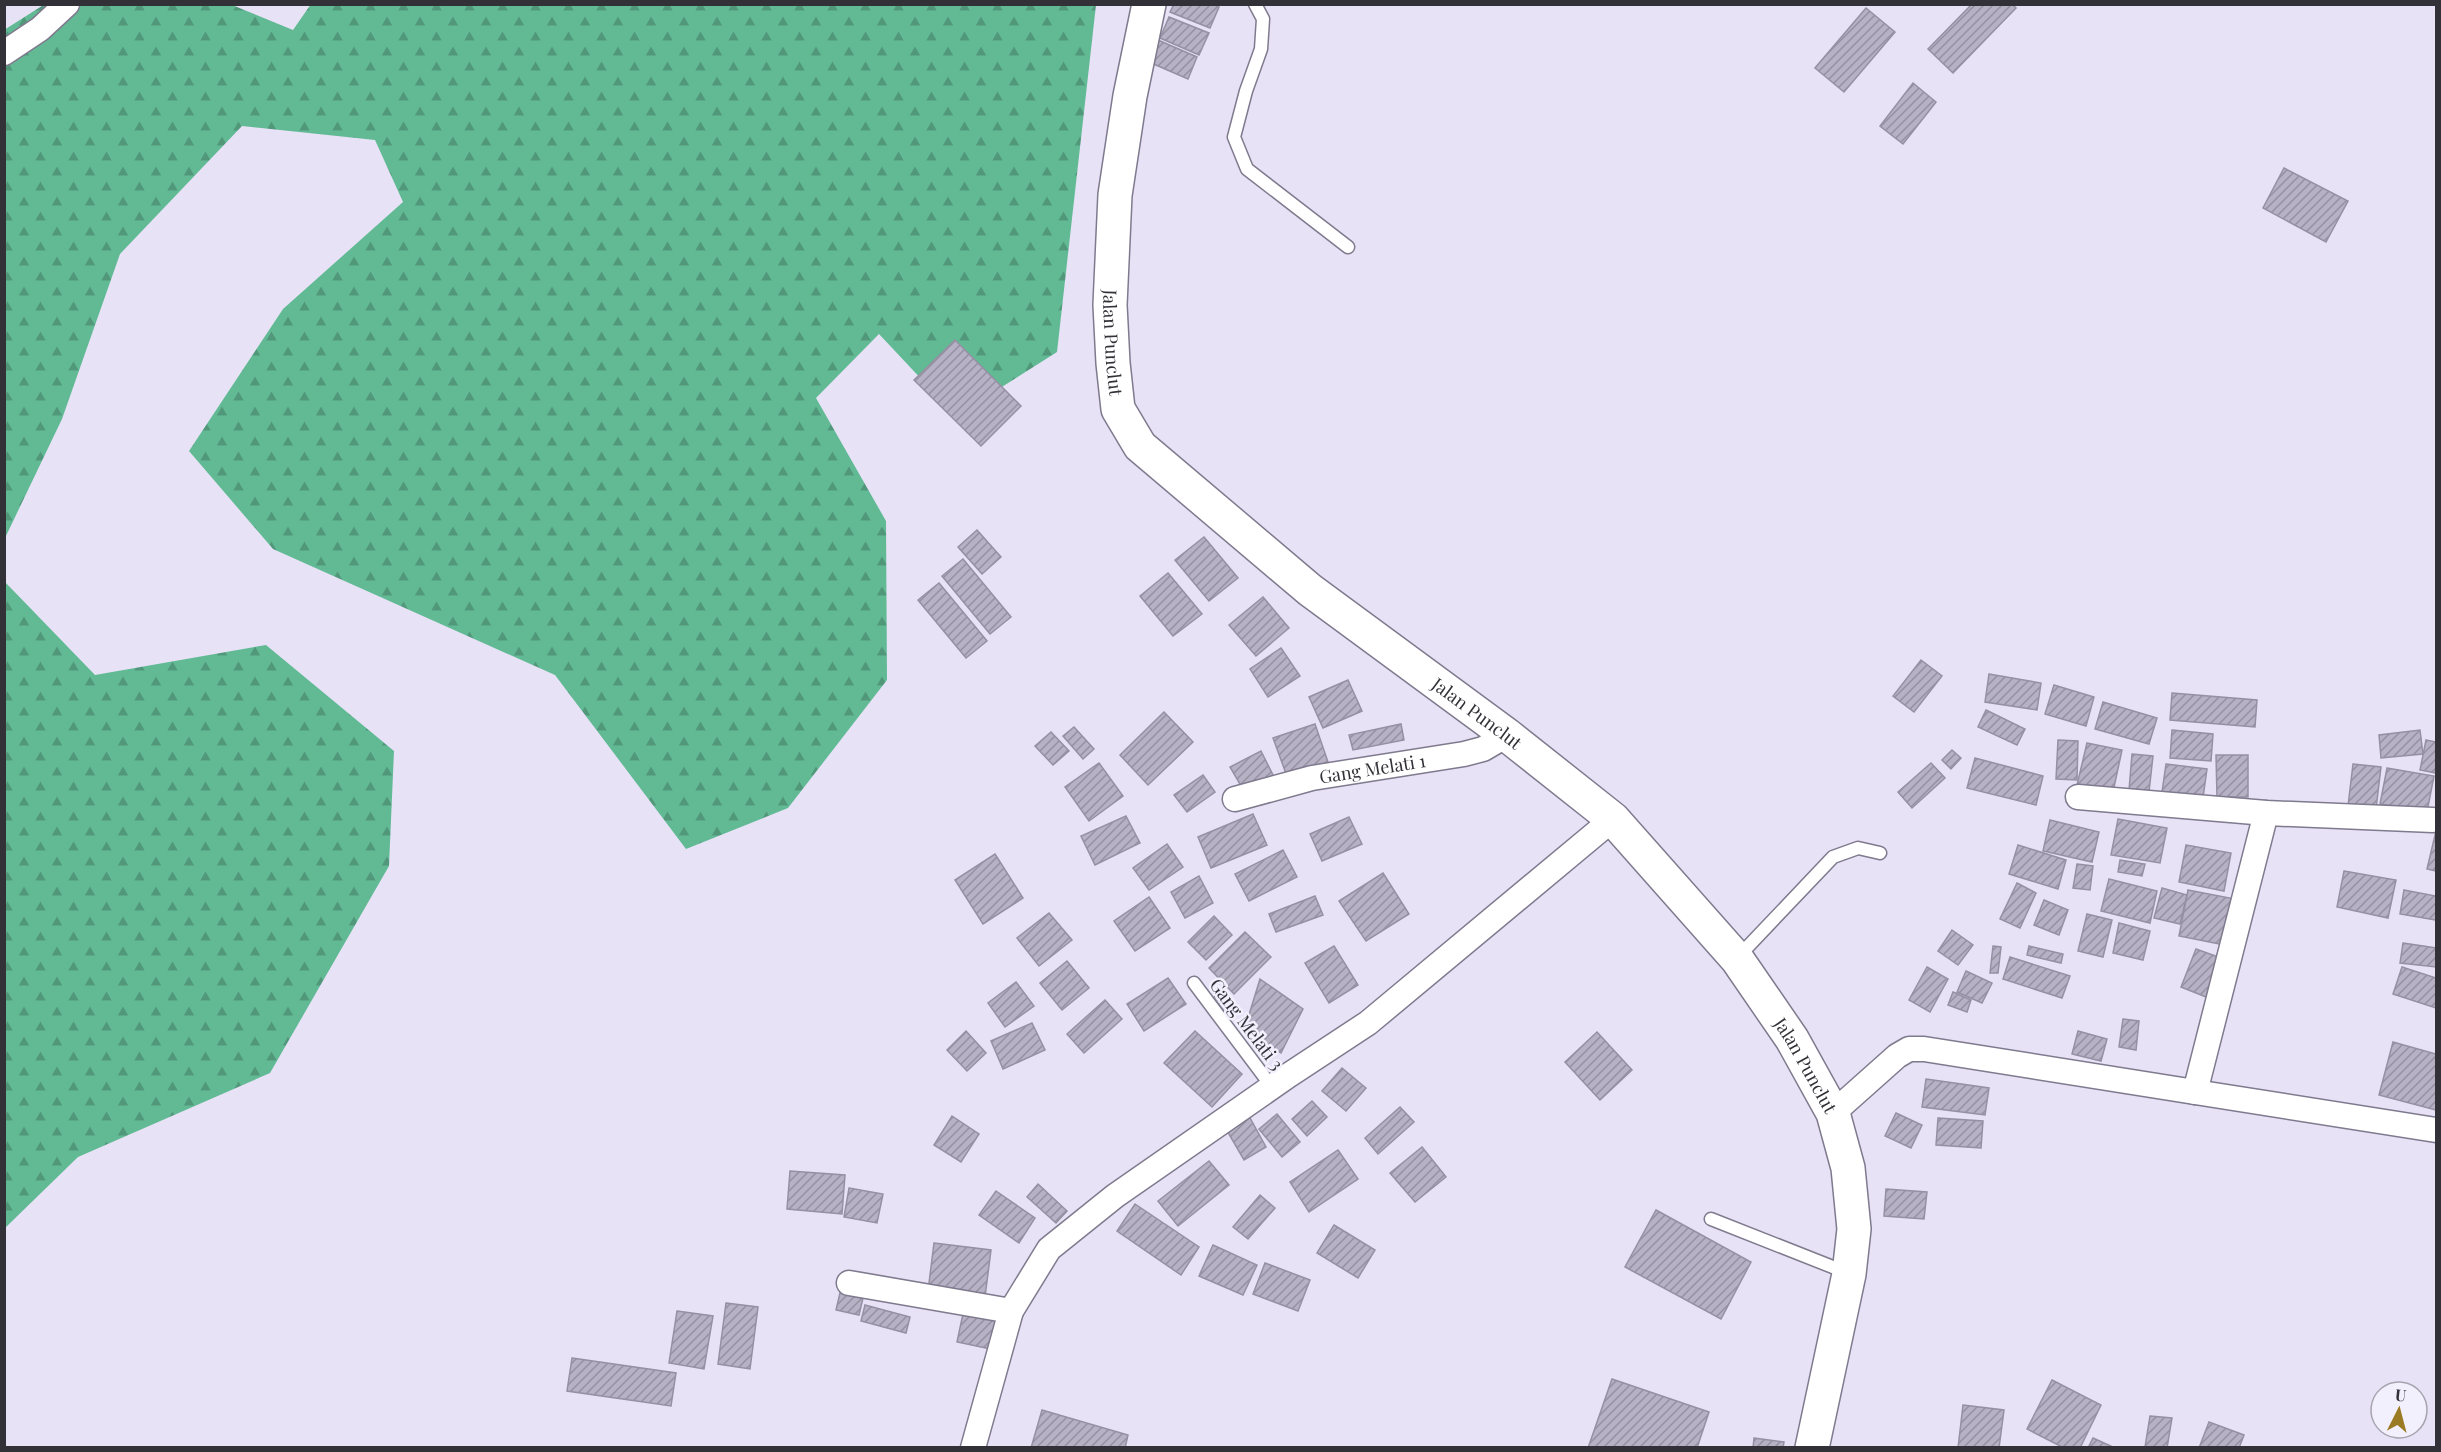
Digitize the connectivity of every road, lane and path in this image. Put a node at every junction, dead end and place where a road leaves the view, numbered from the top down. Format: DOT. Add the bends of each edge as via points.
graph roads {
  1 [pos="67,4"];
  2 [pos="1149,4"];
  3 [pos="1256,4"];
  4 [pos="4,53"];
  5 [pos="1348,247"];
  6 [pos="1507,735"];
  7 [pos="2078,797"];
  8 [pos="1236,799"];
  9 [pos="2266,813"];
  10 [pos="1613,819"];
  11 [pos="2433,820"];
  12 [pos="1880,853"];
  13 [pos="1737,958"];
  14 [pos="1194,983"];
  15 [pos="1272,1087"];
  16 [pos="2195,1092"];
  17 [pos="1833,1113"];
  18 [pos="2436,1131"];
  19 [pos="1711,1219"];
  20 [pos="1849,1274"];
  21 [pos="849,1283"];
  22 [pos="1011,1311"];
  23 [pos="973,1448"];
  24 [pos="1812,1448"];
  1 -- 4 [label="street" via="40,29"];
  2 -- 6 [label="main road, Jalan Punclut" via="1115,195 1110,305 1118,409 1140,446 1310,590"];
  3 -- 5 [label="lane" via="1263,19 1262,49 1234,137 1247,169"];
  6 -- 8 [label="street, Gang Melati 1" via="1483,749 1464,754 1312,778"];
  6 -- 10 [label="main road, Jalan Punclut"];
  7 -- 9 [label="street"];
  9 -- 11 [label="street"];
  9 -- 16 [label="street"];
  10 -- 13 [label="main road, Jalan Punclut"];
  10 -- 15 [label="street" via="1368,1023"];
  12 -- 13 [label="lane" via="1858,848 1833,856"];
  13 -- 17 [label="main road, Jalan Punclut" via="1792,1040"];
  14 -- 15 [label="lane, Gang Melati 3"];
  15 -- 22 [label="street" via="1115,1196 1049,1249"];
  16 -- 17 [label="street" via="1909,1049"];
  16 -- 18 [label="street"];
  17 -- 20 [label="main road, Jalan Punclut" via="1848,1168 1854,1229"];
  19 -- 20 [label="lane"];
  20 -- 24 [label="main road, Jalan Punclut"];
  21 -- 22 [label="street"];
  22 -- 23 [label="street"];
}
